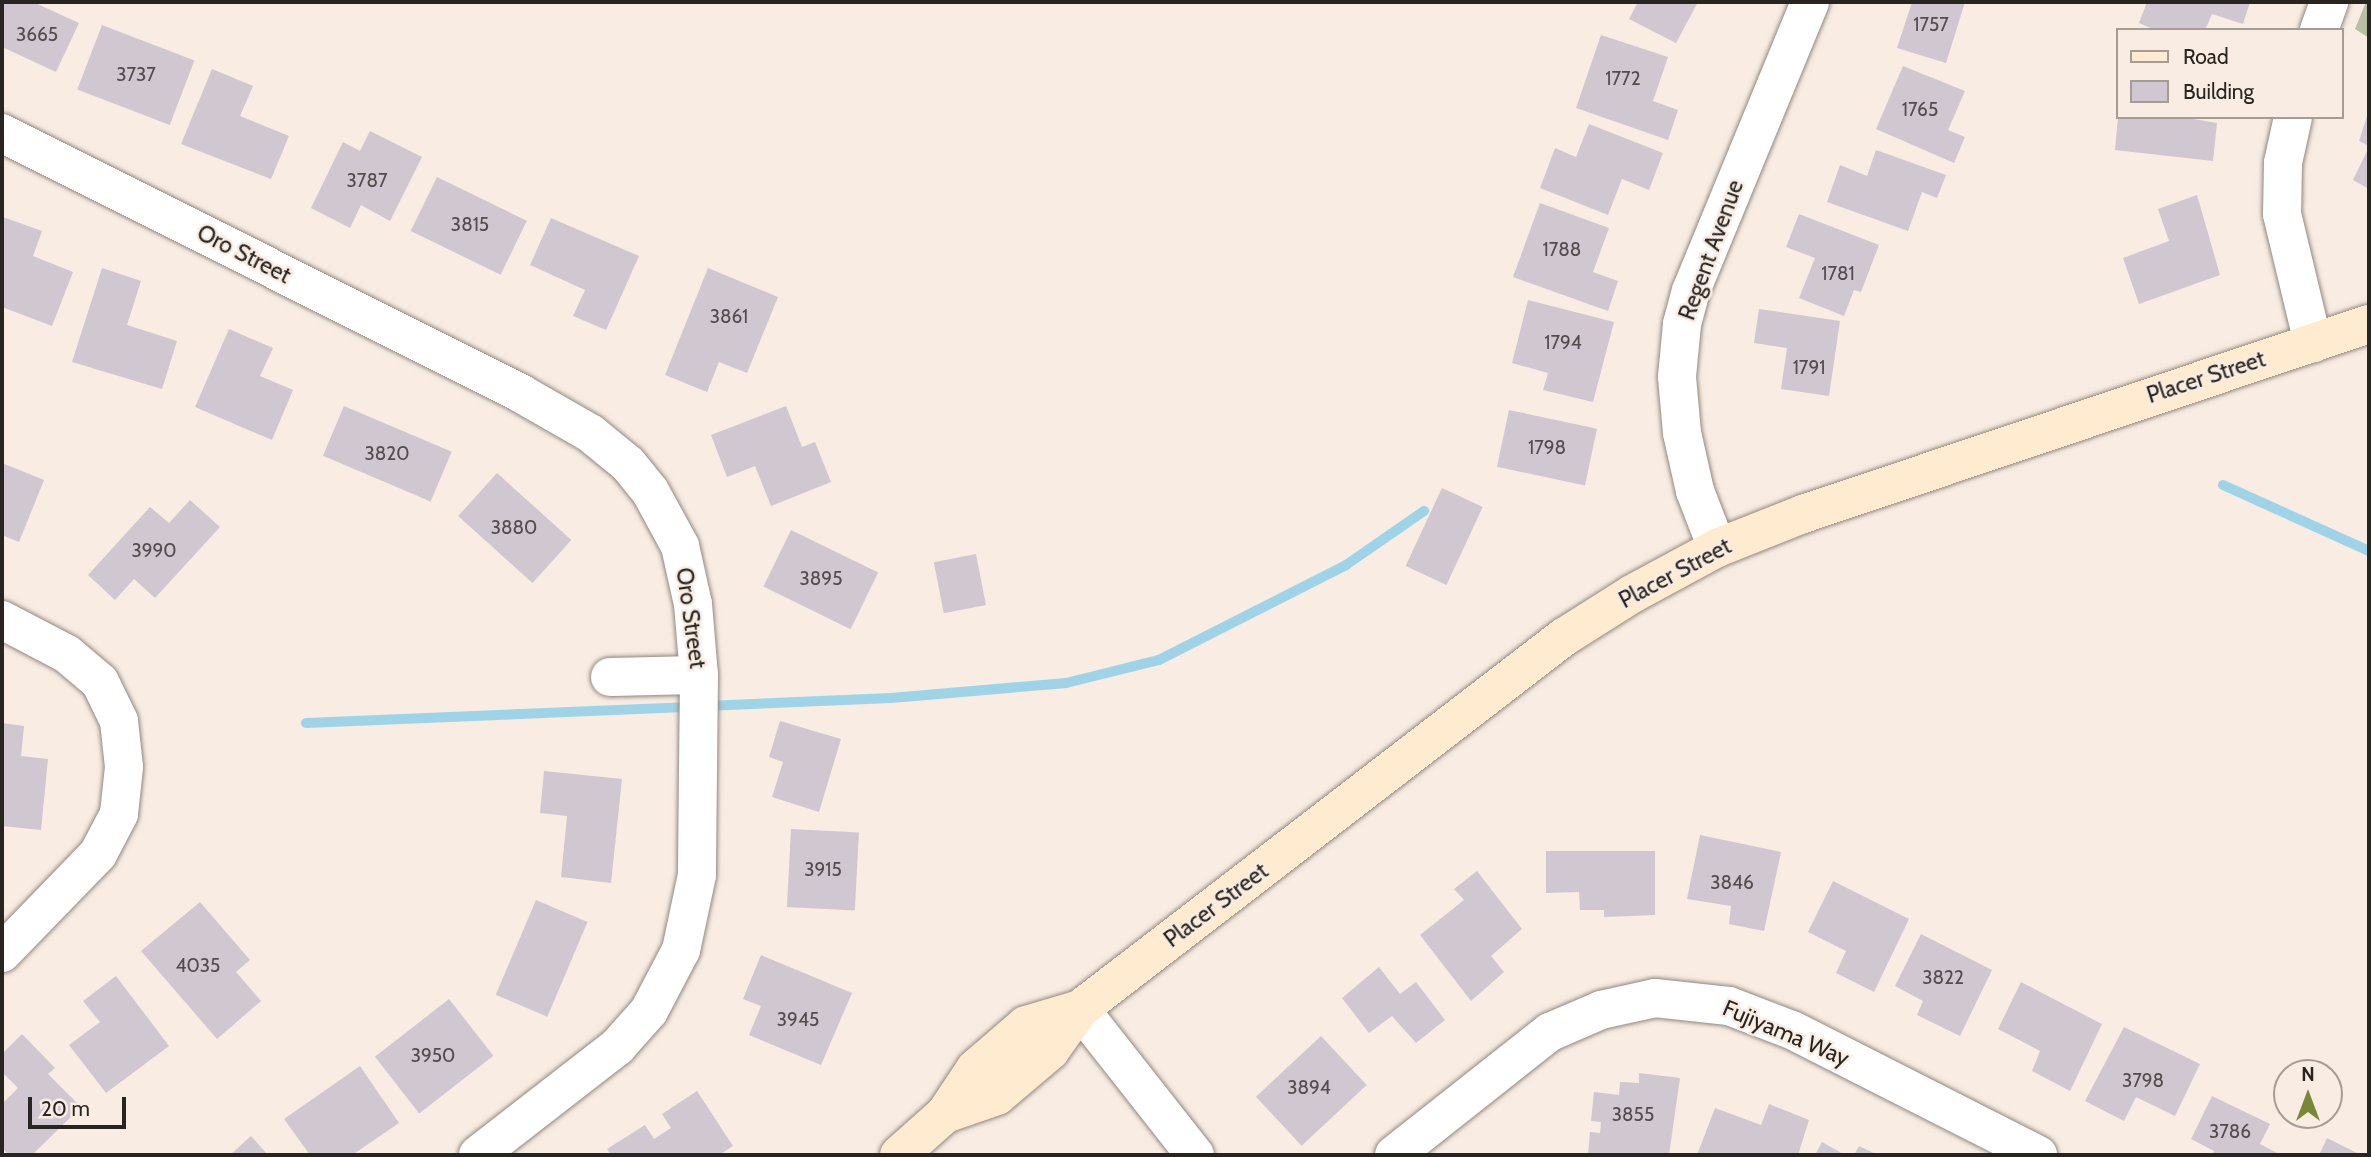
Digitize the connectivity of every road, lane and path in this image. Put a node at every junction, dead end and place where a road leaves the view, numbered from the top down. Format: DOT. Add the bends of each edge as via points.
graph roads {
  1 [pos="1810,2"];
  2 [pos="2329,2"];
  3 [pos="2320,28"];
  4 [pos="2293,119"];
  5 [pos="2,133"];
  6 [pos="2369,324"];
  7 [pos="2313,343"];
  8 [pos="1717,548"];
  9 [pos="2,620"];
  10 [pos="699,675"];
  11 [pos="610,677"];
  12 [pos="2,953"];
  13 [pos="1080,1009"];
  14 [pos="478,1155"];
  15 [pos="899,1155"];
  16 [pos="1195,1155"];
  17 [pos="1394,1155"];
  18 [pos="2038,1155"];
  1 -- 8 [label="street, Regent Avenue" via="1691,291 1682,324 1677,377 1682,433 1695,491"];
  2 -- 3 [label="street"];
  4 -- 7 [label="street" via="2283,163 2282,214"];
  5 -- 10 [label="street, Oro Street" via="520,393 590,433 628,464 650,491 680,546 693,604"];
  6 -- 7 [label="main road, Placer Street"];
  7 -- 8 [label="main road, Placer Street" via="1958,458"];
  8 -- 13 [label="main road, Placer Street" via="1564,637"];
  9 -- 12 [label="street" via="67,654 100,682 119,721 124,767 119,814 98,854"];
  10 -- 11 [label="street"];
  10 -- 14 [label="street, Oro Street" via="696,875 683,941 671,972 649,1011 617,1047"];
  13 -- 15 [label="main road" via="1026,1025 975,1069 945,1114"];
  13 -- 16 [label="street"];
  17 -- 18 [label="street, Fujiyama Way" via="1550,1032 1631,1001 1678,998 1729,1006 1792,1030"];
}
